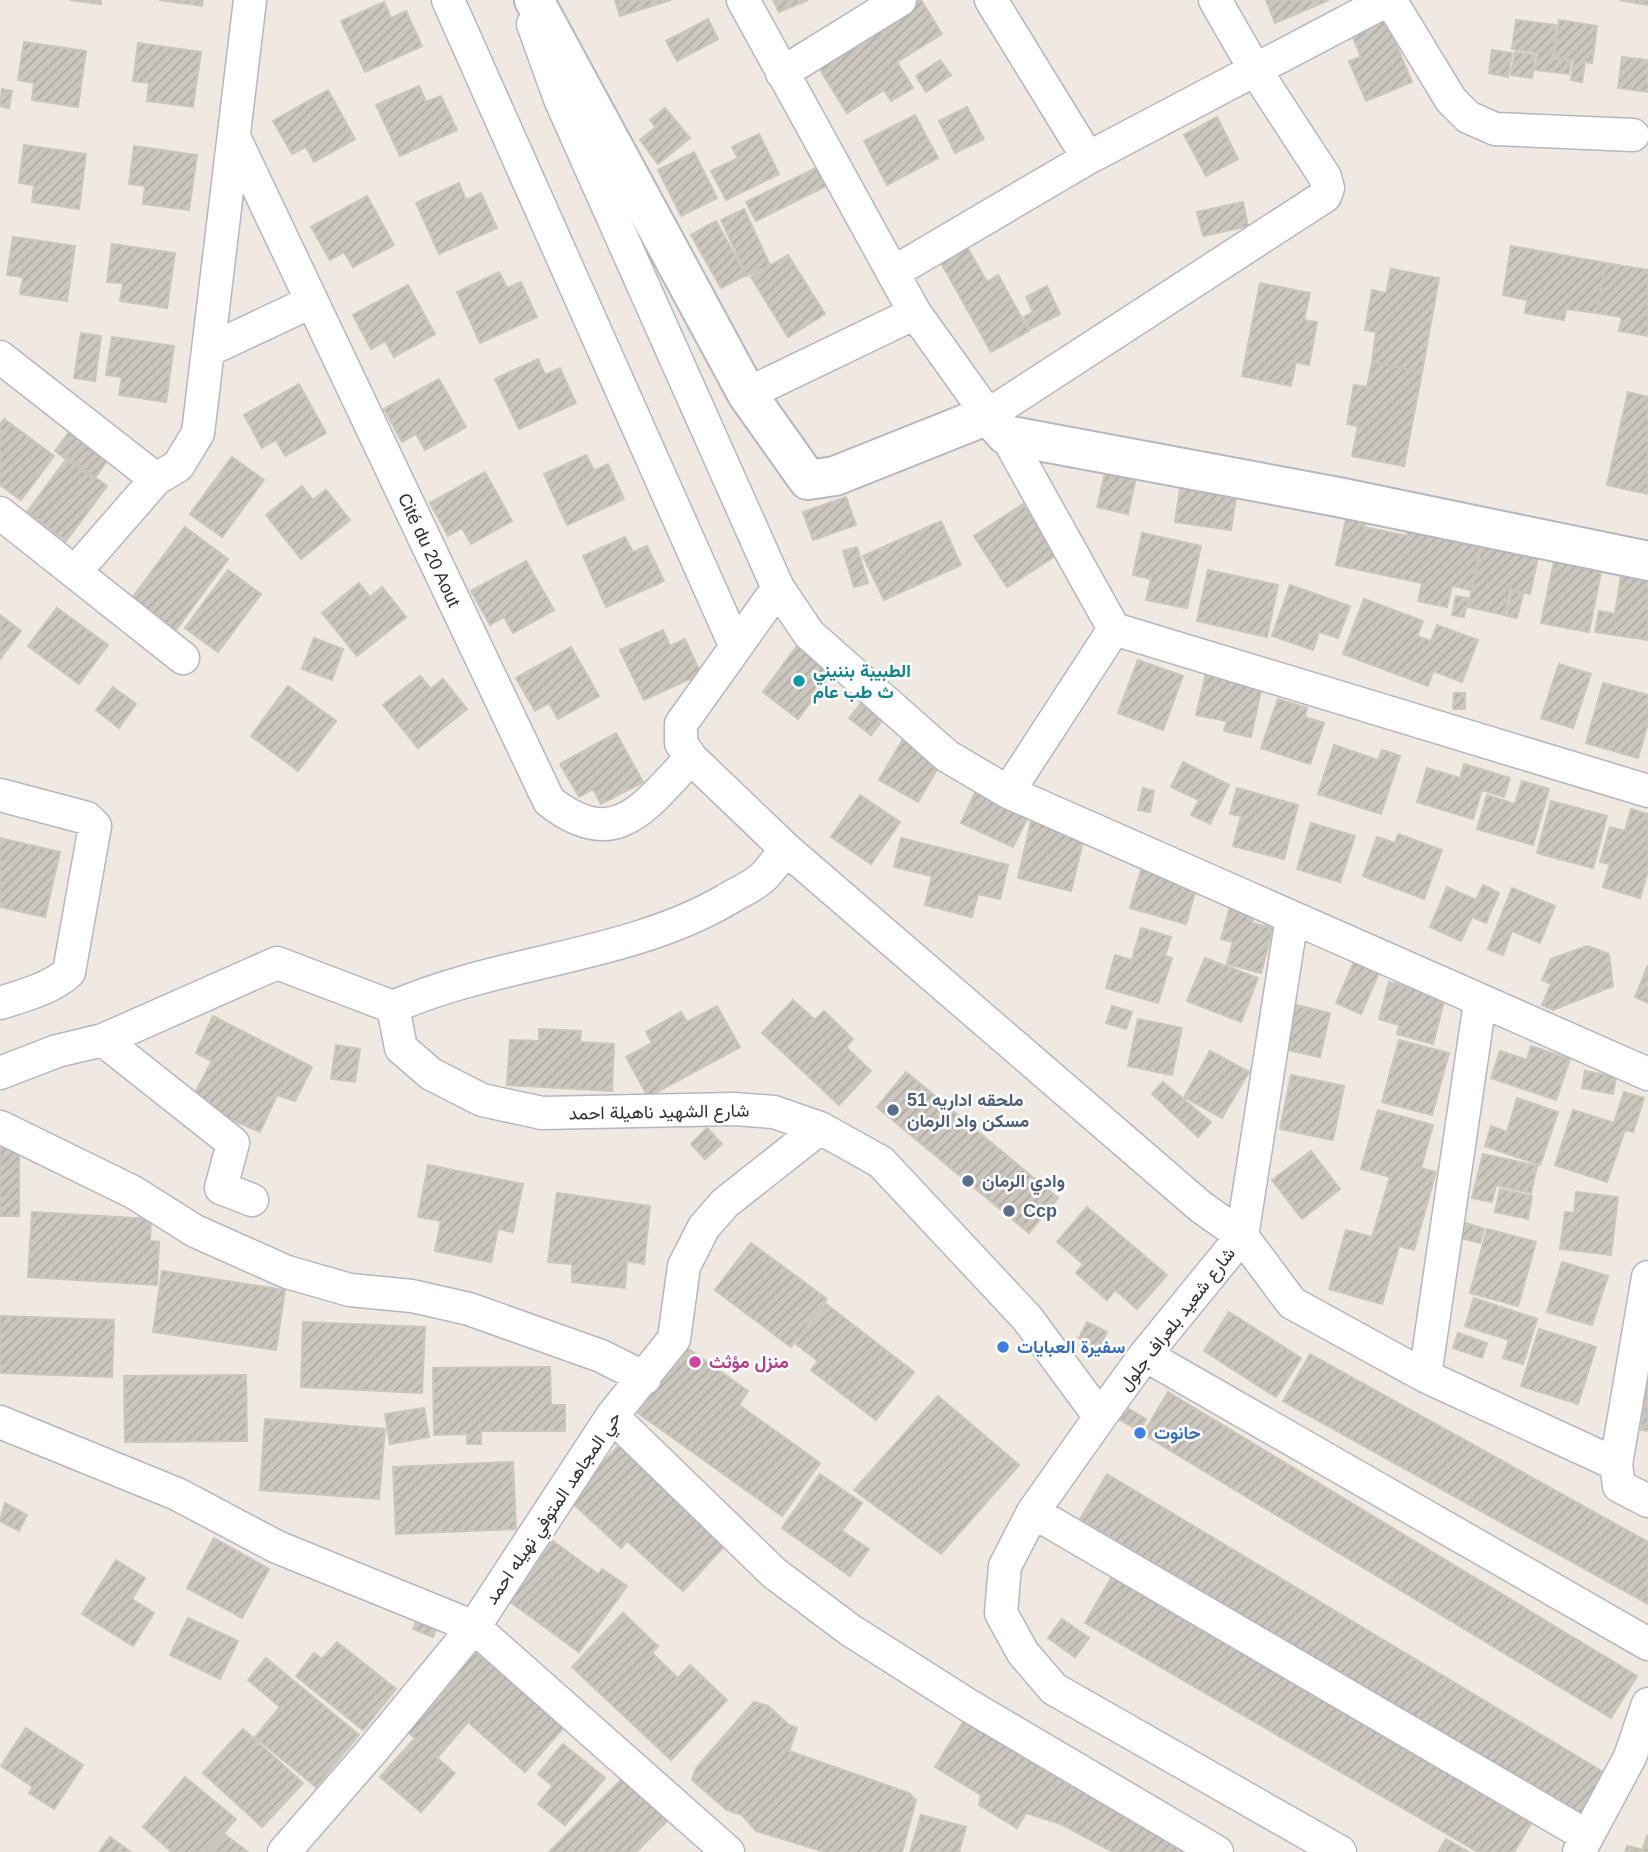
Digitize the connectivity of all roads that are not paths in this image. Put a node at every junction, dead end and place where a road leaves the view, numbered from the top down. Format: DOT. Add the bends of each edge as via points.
graph roads {
  1 [pos="250,0"];
  2 [pos="448,0"];
  3 [pos="524,0"];
  4 [pos="534,0"];
  5 [pos="743,0"];
  6 [pos="901,0"];
  7 [pos="991,0"];
  8 [pos="1215,0"];
  9 [pos="1254,68"];
  10 [pos="782,73"];
  11 [pos="1633,135"];
  12 [pos="235,139"];
  13 [pos="1088,158"];
  14 [pos="894,272"];
  15 [pos="311,302"];
  16 [pos="915,313"];
  17 [pos="211,349"];
  18 [pos="0,357"];
  19 [pos="747,394"];
  20 [pos="997,425"];
  21 [pos="156,479"];
  22 [pos="0,513"];
  23 [pos="1648,562"];
  24 [pos="75,572"];
  25 [pos="778,588"];
  26 [pos="1114,629"];
  27 [pos="735,645"];
  28 [pos="183,658"];
  29 [pos="691,758"];
  30 [pos="1648,791"];
  31 [pos="1007,792"];
  32 [pos="0,795"];
  33 [pos="786,849"];
  34 [pos="1292,918"];
  35 [pos="1480,1002"];
  36 [pos="0,1003"];
  37 [pos="393,1007"];
  38 [pos="103,1040"];
  39 [pos="0,1073"];
  40 [pos="1648,1074"];
  41 [pos="0,1126"];
  42 [pos="820,1128"];
  43 [pos="252,1200"];
  44 [pos="1242,1236"];
  45 [pos="1648,1277"];
  46 [pos="1145,1355"];
  47 [pos="1425,1376"];
  48 [pos="645,1378"];
  49 [pos="612,1416"];
  50 [pos="1100,1417"];
  51 [pos="0,1422"];
  52 [pos="1616,1464"];
  53 [pos="1648,1502"];
  54 [pos="1033,1512"];
  55 [pos="474,1627"];
  56 [pos="1648,1644"];
  57 [pos="1648,1704"];
  58 [pos="1583,1844"];
  59 [pos="284,1852"];
  60 [pos="728,1852"];
  61 [pos="1217,1852"];
  62 [pos="1340,1852"];
  1 -- 12 [label="street"];
  2 -- 27 [label="street"];
  3 -- 25 [label="street" via="559,99"];
  4 -- 19 [label="street"];
  5 -- 10 [label="street"];
  6 -- 10 [label="street"];
  7 -- 13 [label="street"];
  8 -- 9 [label="street"];
  9 -- 11 [label="street" via="1388,3 1451,100 1468,117 1495,129"];
  9 -- 13 [label="street"];
  9 -- 20 [label="street" via="1325,177 1325,196"];
  10 -- 14 [label="street"];
  12 -- 15 [label="street, Cité du 20 Aout"];
  12 -- 17 [label="street"];
  13 -- 14 [label="street"];
  14 -- 16 [label="street"];
  15 -- 17 [label="street"];
  15 -- 29 [label="street, Cité du 20 Aout" via="549,801 569,817 603,826 637,814"];
  16 -- 19 [label="street"];
  16 -- 20 [label="street"];
  17 -- 21 [label="street" via="198,433 178,466"];
  18 -- 21 [label="street"];
  19 -- 20 [label="street" via="808,480 835,476"];
  20 -- 23 [label="street"];
  20 -- 26 [label="street"];
  21 -- 24 [label="street"];
  22 -- 24 [label="street"];
  24 -- 28 [label="street"];
  25 -- 27 [label="street"];
  25 -- 31 [label="street" via="808,634 947,756"];
  26 -- 30 [label="street"];
  26 -- 31 [label="street"];
  27 -- 29 [label="street" via="681,724 681,743"];
  29 -- 33 [label="street"];
  31 -- 34 [label="street"];
  32 -- 36 [label="street" via="87,818 95,826 69,972 26,996"];
  33 -- 37 [label="street" via="761,879 706,911 626,942 503,969 431,990"];
  33 -- 44 [label="street" via="1200,1207"];
  34 -- 35 [label="street"];
  34 -- 44 [label="street, شارع شعيد بلعراف جلول"];
  35 -- 40 [label="street"];
  35 -- 47 [label="street"];
  37 -- 38 [label="street" via="277,963"];
  37 -- 42 [label="street, شارع الشهيد ناهيلة احمد" via="401,1048 431,1074 482,1100 542,1114 774,1112"];
  38 -- 39 [label="street" via="57,1051"];
  38 -- 43 [label="street" via="233,1143 221,1188"];
  41 -- 48 [label="street" via="133,1192 195,1231 287,1272 350,1290 412,1296 469,1309 601,1356"];
  42 -- 48 [label="street, حي المجاهد المتوفي نهيله احمد" via="725,1203 704,1227 684,1266 674,1339"];
  42 -- 50 [label="street, شارع الشهيد ناهيلة احمد" via="890,1172 1027,1318"];
  44 -- 46 [label="street, شارع شعيد بلعراف جلول"];
  44 -- 47 [label="street" via="1292,1303"];
  45 -- 52 [label="street"];
  46 -- 50 [label="street, شارع شعيد بلعراف جلول"];
  46 -- 56 [label="street"];
  47 -- 52 [label="street"];
  48 -- 49 [label="street, حي المجاهد المتوفي نهيله احمد"];
  49 -- 55 [label="street, حي المجاهد المتوفي نهيله احمد"];
  49 -- 61 [label="street" via="774,1573 850,1630"];
  50 -- 54 [label="street, شارع شعيد بلعراف جلول"];
  51 -- 55 [label="street" via="177,1494 277,1547"];
  52 -- 53 [label="street" via="1619,1486"];
  54 -- 58 [label="street"];
  54 -- 62 [label="street, شارع شعيد بلعراف جلول" via="1005,1566 1001,1613 1023,1653 1054,1689"];
  55 -- 59 [label="street, حي المجاهد المتوفي نهيله احمد"];
  55 -- 60 [label="street"];
  57 -- 58 [label="street" via="1630,1757"];
}
